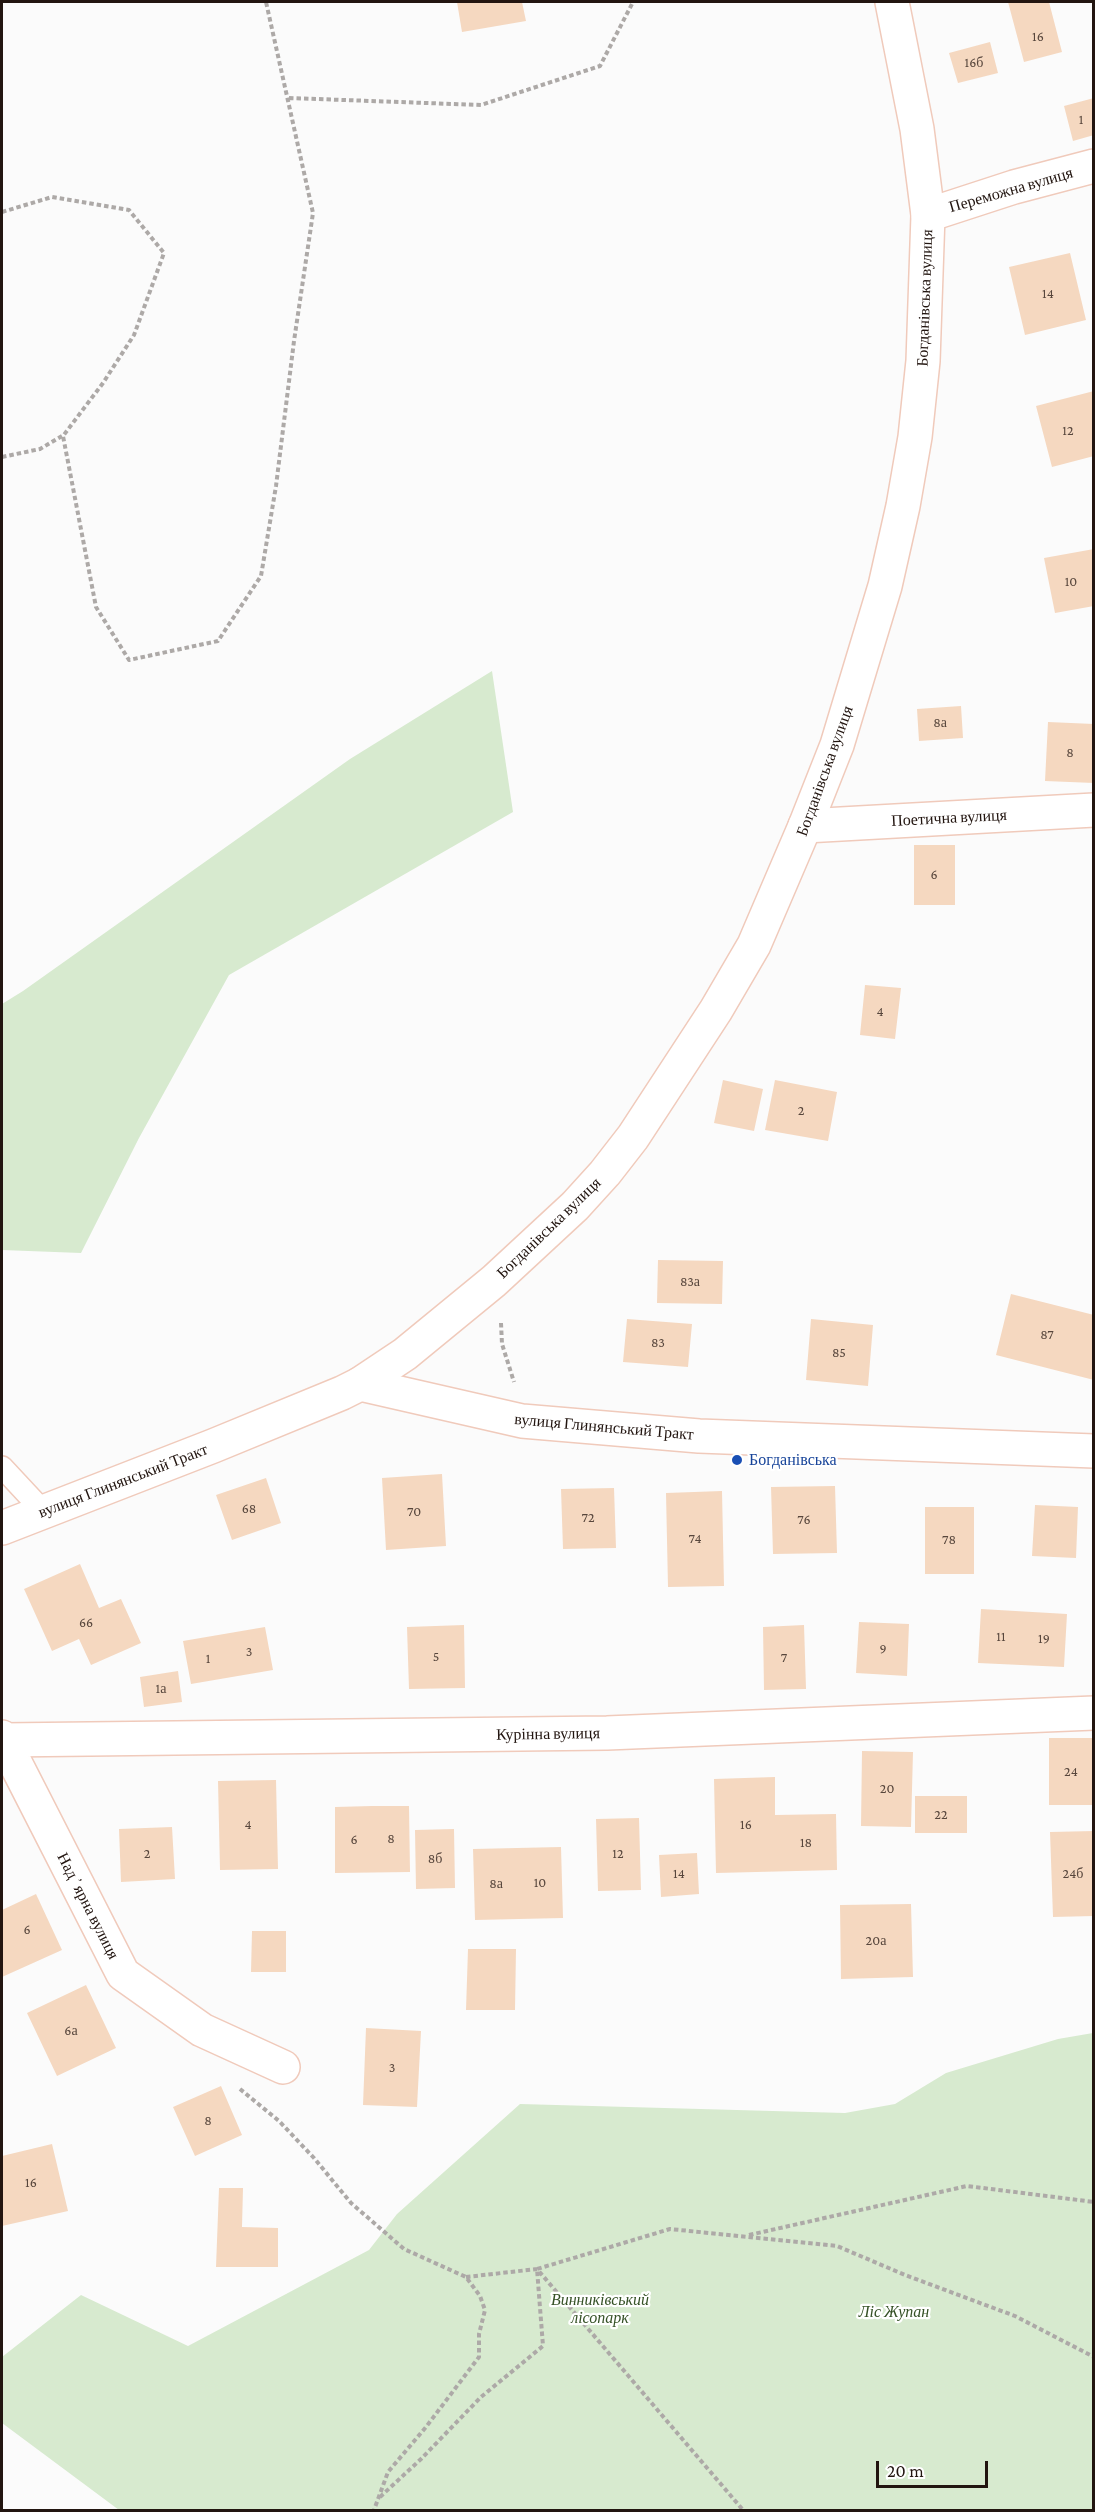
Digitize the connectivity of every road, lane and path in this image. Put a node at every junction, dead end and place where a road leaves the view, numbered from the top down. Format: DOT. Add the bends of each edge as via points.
graph roads {
  1 [pos="266,2"];
  2 [pos="633,2"];
  3 [pos="892,2"];
  4 [pos="289,98"];
  5 [pos="1094,166"];
  6 [pos="2,212"];
  7 [pos="928,215"];
  8 [pos="63,436"];
  9 [pos="2,457"];
  10 [pos="1094,810"];
  11 [pos="805,826"];
  12 [pos="501,1314"];
  13 [pos="360,1384"];
  14 [pos="517,1388"];
  15 [pos="1094,1451"];
  16 [pos="2,1467"];
  17 [pos="43,1511"];
  18 [pos="2,1528"];
  19 [pos="1094,1713"];
  20 [pos="2,1738"];
  21 [pos="284,2067"];
  22 [pos="238,2086"];
  23 [pos="1094,2202"];
  24 [pos="746,2236"];
  25 [pos="537,2268"];
  26 [pos="466,2277"];
  27 [pos="1094,2357"];
  28 [pos="380,2497"];
  29 [pos="374,2511"];
  30 [pos="743,2511"];
  1 -- 4 [label="path"];
  2 -- 4 [label="path" via="600,66 481,105"];
  3 -- 7 [label="main road, Богданівська вулиця" via="918,129"];
  4 -- 8 [label="path" via="313,213 261,576 218,641 129,660 96,607"];
  5 -- 7 [label="main road, Переможна вулиця"];
  6 -- 8 [label="path" via="52,197 129,210 164,253 134,335"];
  7 -- 11 [label="main road, Богданівська вулиця" via="923,361 903,506 885,586 853,693"];
  8 -- 9 [label="path" via="40,449"];
  10 -- 11 [label="main road, Поетична вулиця"];
  11 -- 13 [label="main road, Богданівська вулиця" via="754,945 674,1076 605,1173 494,1281"];
  12 -- 14 [label="path" via="502,1344"];
  13 -- 15 [label="main road, вулиця Глинянський Тракт" via="533,1422 699,1436"];
  13 -- 17 [label="main road, вулиця Глинянський Тракт"];
  16 -- 17 [label="lane"];
  17 -- 18 [label="main road, вулиця Глинянський Тракт"];
  19 -- 20 [label="main road, Курінна вулиця" via="607,1733"];
  20 -- 21 [label="main road, Надʼярна вулиця" via="123,1974 202,2030"];
  22 -- 26 [label="path" via="279,2121 351,2203 404,2249"];
  23 -- 24 [label="path" via="967,2186"];
  24 -- 25 [label="path" via="670,2229"];
  24 -- 27 [label="path" via="837,2246 1015,2316"];
  25 -- 26 [label="path"];
  25 -- 28 [label="path" via="543,2346 481,2397"];
  25 -- 30 [label="path"];
  26 -- 28 [label="path" via="485,2310 479,2357 388,2472"];
  28 -- 29 [label="path"];
}
